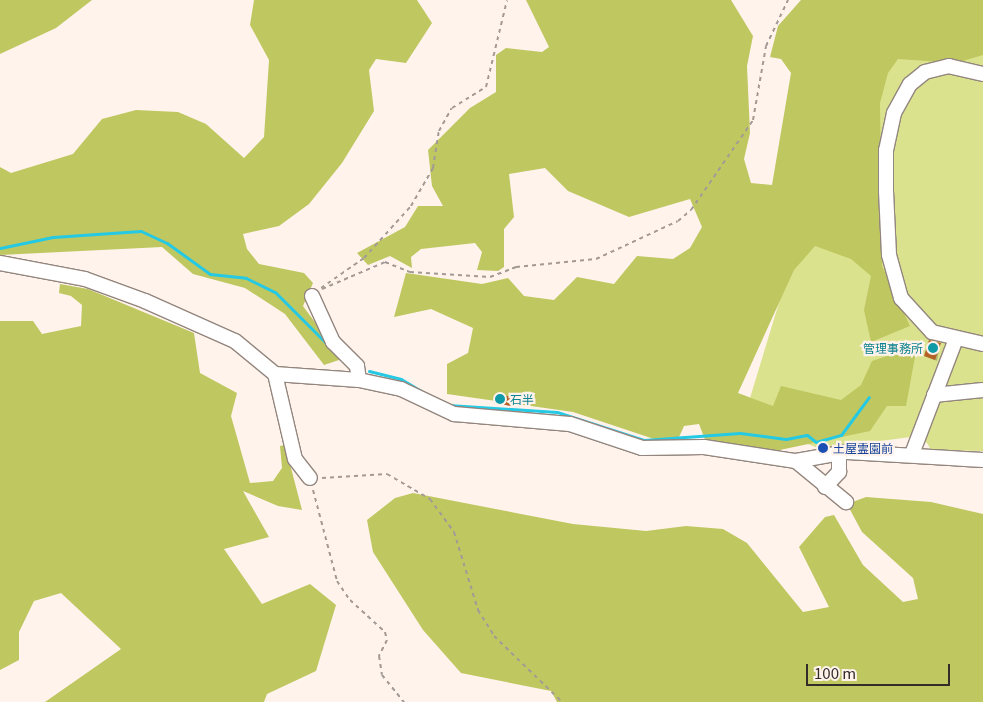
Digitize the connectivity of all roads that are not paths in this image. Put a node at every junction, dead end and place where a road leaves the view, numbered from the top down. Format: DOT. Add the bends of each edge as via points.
graph roads {
  1 [pos="983,74"];
  2 [pos="0,263"];
  3 [pos="316,293"];
  4 [pos="956,339"];
  5 [pos="983,344"];
  6 [pos="275,374"];
  7 [pos="359,380"];
  8 [pos="983,390"];
  9 [pos="934,395"];
  10 [pos="838,454"];
  11 [pos="912,454"];
  12 [pos="983,460"];
  13 [pos="796,461"];
  14 [pos="310,478"];
  15 [pos="825,487"];
  16 [pos="846,502"];
  1 -- 4 [label="street" via="949,66 920,75 894,113 886,150 889,255 901,298 922,325"];
  2 -- 6 [label="street" via="85,279 145,301 235,341"];
  3 -- 7 [label="street" via="333,342 357,366"];
  4 -- 5 [label="street"];
  4 -- 9 [label="street"];
  6 -- 7 [label="street"];
  6 -- 14 [label="street" via="295,459"];
  7 -- 13 [label="street" via="401,389 454,414 562,423 642,448 704,447"];
  8 -- 9 [label="street"];
  9 -- 11 [label="street"];
  10 -- 11 [label="street"];
  10 -- 13 [label="street"];
  10 -- 15 [label="street" via="840,472"];
  11 -- 12 [label="street"];
  13 -- 15 [label="street"];
  15 -- 16 [label="street"];
}
